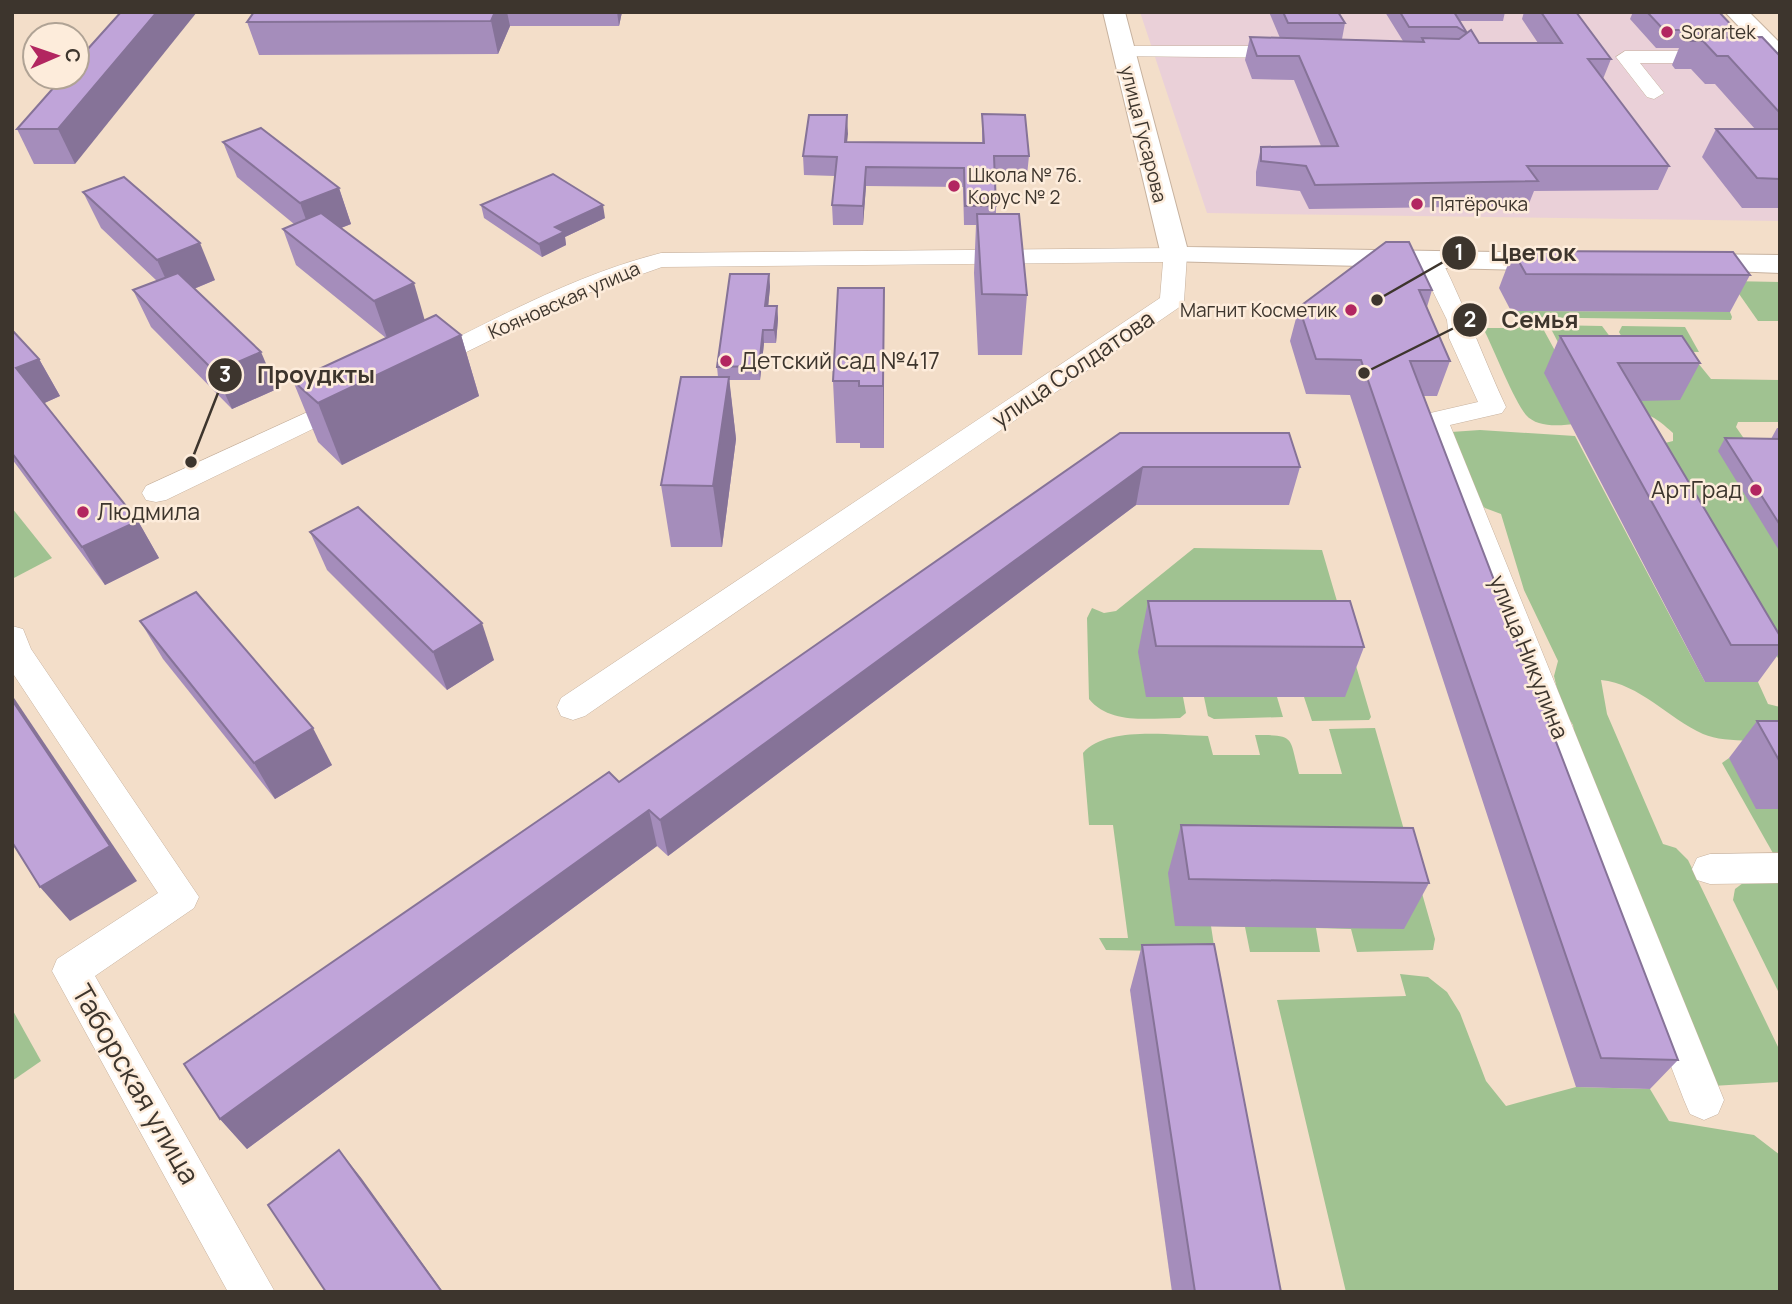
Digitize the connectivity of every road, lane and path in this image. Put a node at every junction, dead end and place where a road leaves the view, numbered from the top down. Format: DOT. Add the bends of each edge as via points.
graph roads {
  1 [pos="1114,12"];
  2 [pos="1736,12"];
  3 [pos="1124,52"];
  4 [pos="1304,52"];
  5 [pos="1780,56"];
  6 [pos="1654,93"];
  7 [pos="1175,255"];
  8 [pos="1430,261"];
  9 [pos="1584,262"];
  10 [pos="1664,263"];
  11 [pos="1780,264"];
  12 [pos="398,377"];
  13 [pos="373,389"];
  14 [pos="156,493"];
  15 [pos="12,637"];
  16 [pos="573,707"];
  17 [pos="1780,868"];
  18 [pos="1710,869"];
  19 [pos="1704,1100"];
  20 [pos="253,1292"];
  1 -- 3 [label="street, улица Гусарова"];
  2 -- 5 [label="street"];
  3 -- 4 [label="street"];
  3 -- 7 [label="street, улица Гусарова"];
  5 -- 6 [label="street" via="1625,57"];
  7 -- 8 [label="street"];
  7 -- 12 [label="street, Кояновская улица" via="661,260 585,288"];
  7 -- 16 [label="street, улица Солдатова" via="1172,300"];
  8 -- 9 [label="street"];
  8 -- 19 [label="street, улица Никулина" via="1460,320 1461,338 1493,407 1435,419"];
  10 -- 11 [label="street"];
  13 -- 14 [label="street"];
  15 -- 20 [label="street, Таборская улица" via="16,652 181,897 71,971"];
  17 -- 18 [label="street"];
}
